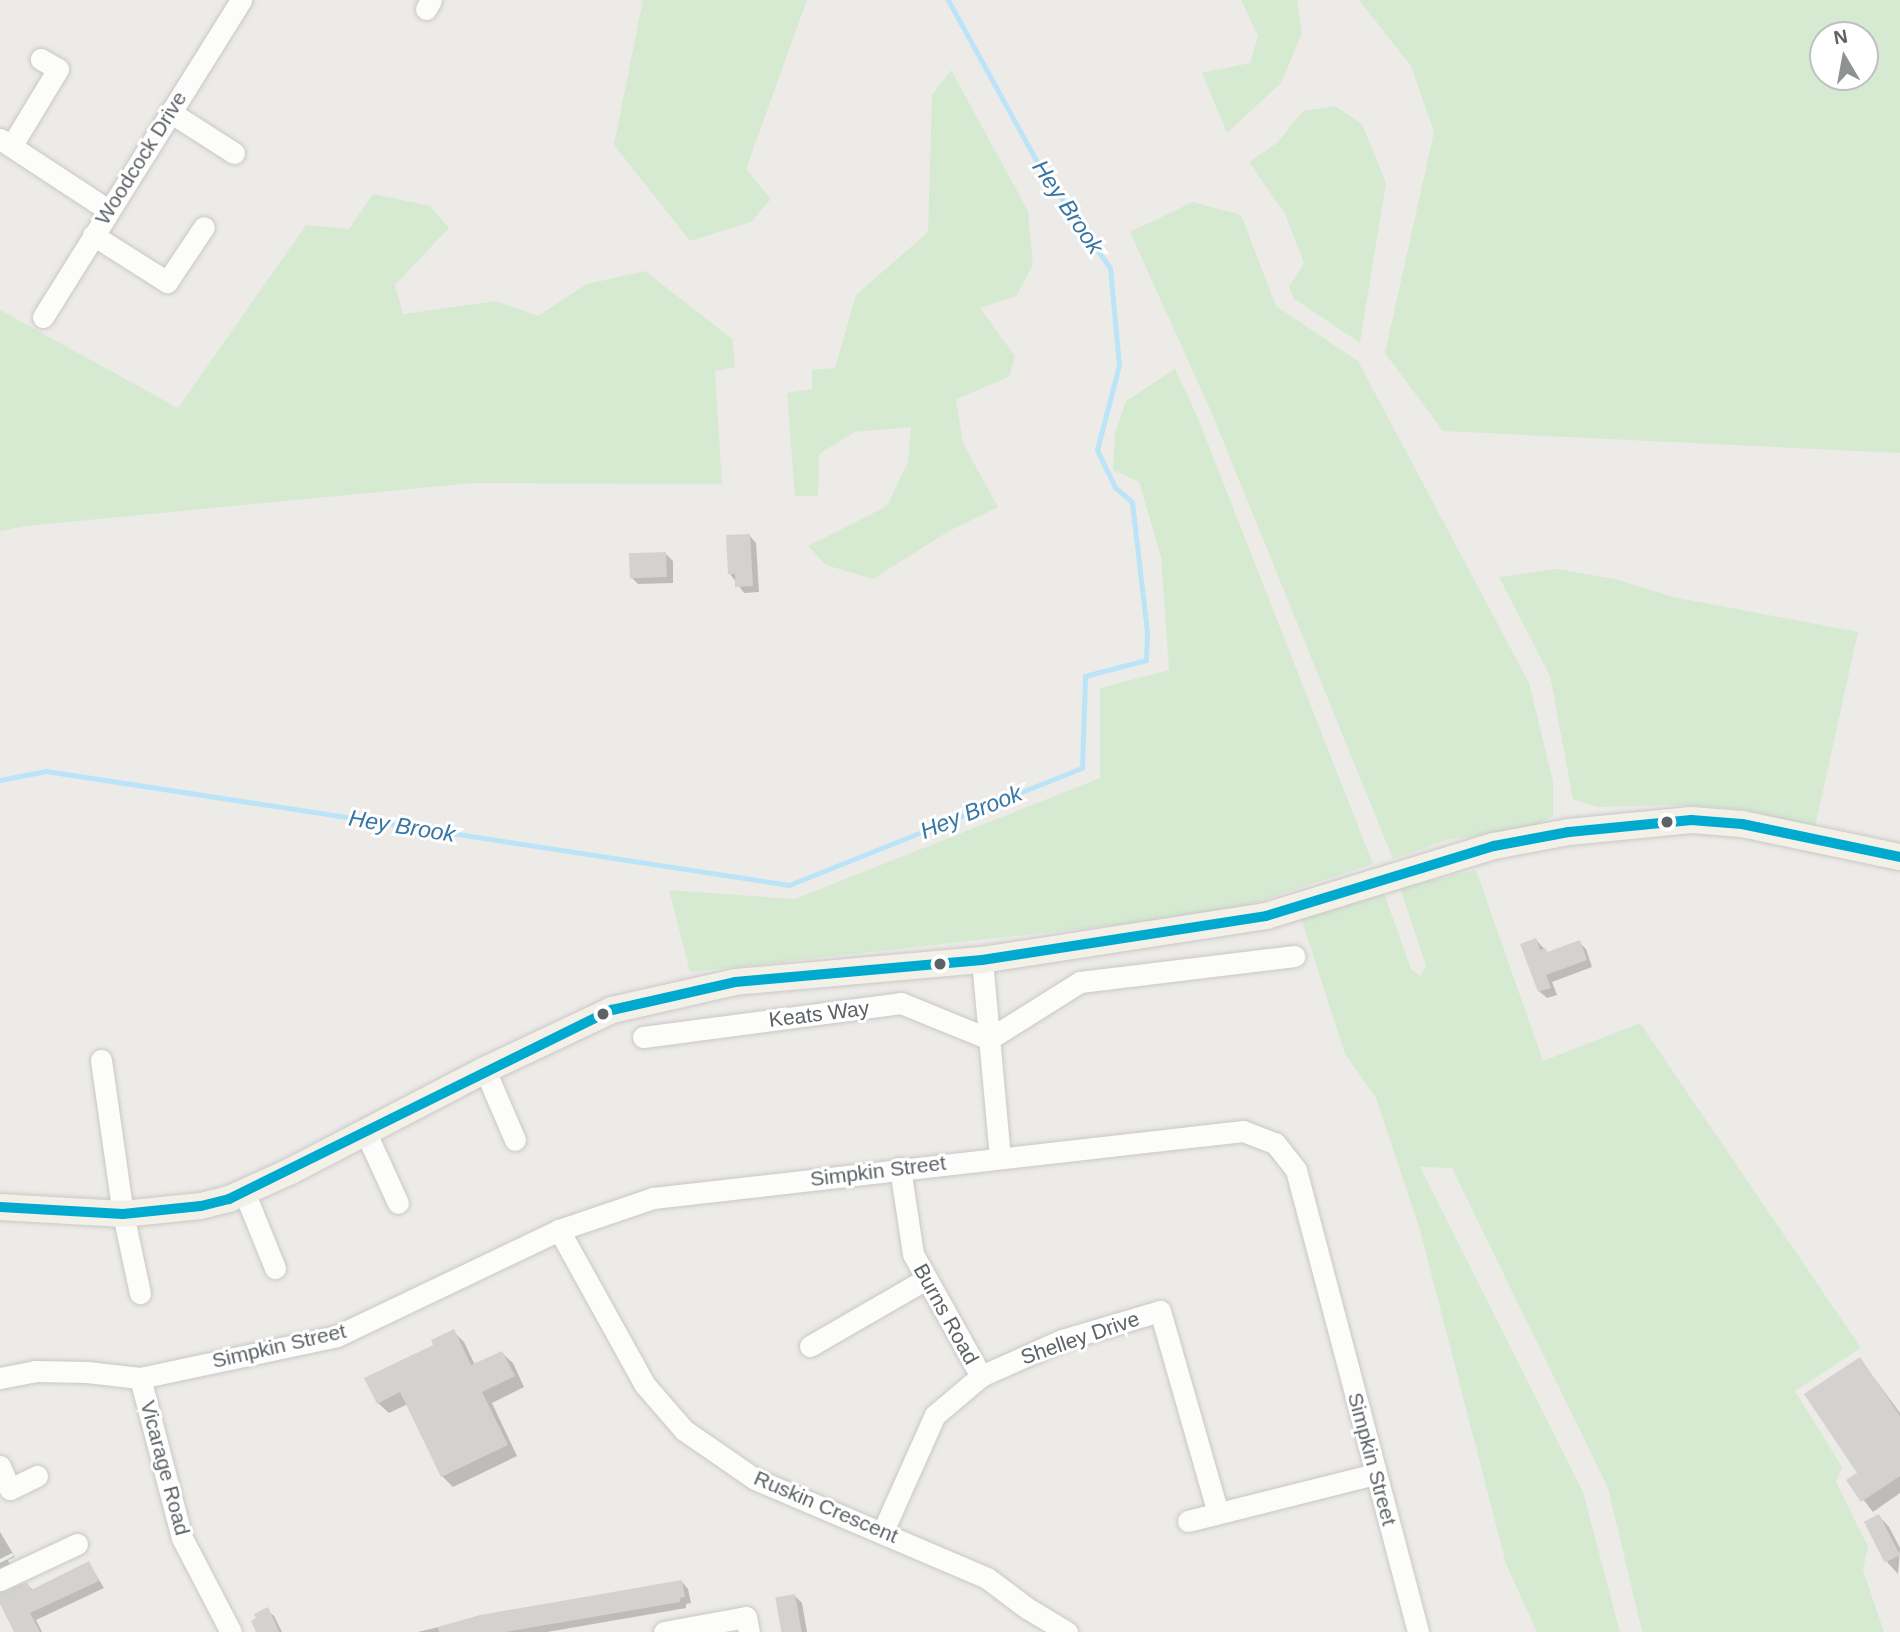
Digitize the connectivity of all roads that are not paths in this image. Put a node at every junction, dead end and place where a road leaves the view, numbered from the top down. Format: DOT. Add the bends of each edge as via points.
graph roads {
  1 [pos="242,0"];
  2 [pos="41,59"];
  3 [pos="170,112"];
  4 [pos="6,142"];
  5 [pos="234,153"];
  6 [pos="108,209"];
  7 [pos="204,227"];
  8 [pos="93,235"];
  9 [pos="43,317"];
  10 [pos="1900,857"];
  11 [pos="1294,956"];
  12 [pos="982,960"];
  13 [pos="643,1037"];
  14 [pos="989,1039"];
  15 [pos="101,1060"];
  16 [pos="485,1070"];
  17 [pos="365,1131"];
  18 [pos="515,1140"];
  19 [pos="1000,1157"];
  20 [pos="900,1168"];
  21 [pos="245,1194"];
  22 [pos="398,1203"];
  23 [pos="0,1207"];
  24 [pos="123,1214"];
  25 [pos="559,1230"];
  26 [pos="275,1268"];
  27 [pos="926,1279"];
  28 [pos="140,1293"];
  29 [pos="810,1346"];
  30 [pos="981,1376"];
  31 [pos="0,1378"];
  32 [pos="140,1378"];
  33 [pos="0,1466"];
  34 [pos="1375,1474"];
  35 [pos="37,1476"];
  36 [pos="1218,1513"];
  37 [pos="1188,1521"];
  38 [pos="883,1531"];
  39 [pos="77,1544"];
  40 [pos="0,1580"];
  41 [pos="747,1625"];
  42 [pos="231,1632"];
  43 [pos="664,1632"];
  44 [pos="1067,1632"];
  45 [pos="1418,1632"];
  1 -- 3 [label="street, Woodcock Drive"];
  2 -- 4 [label="street" via="58,69"];
  3 -- 5 [label="street"];
  3 -- 6 [label="street, Woodcock Drive"];
  4 -- 6 [label="street"];
  6 -- 8 [label="street, Woodcock Drive"];
  7 -- 8 [label="street" via="167,282"];
  8 -- 9 [label="street, Woodcock Drive"];
  10 -- 12 [label="main road" via="1742,824 1691,820 1569,832 1494,846 1266,916"];
  11 -- 14 [label="street" via="1080,982"];
  12 -- 14 [label="street"];
  12 -- 16 [label="main road" via="735,982 676,995 612,1010"];
  13 -- 14 [label="street, Keats Way" via="901,1003"];
  14 -- 19 [label="street"];
  15 -- 24 [label="street"];
  16 -- 17 [label="main road"];
  16 -- 18 [label="street"];
  17 -- 21 [label="main road"];
  17 -- 22 [label="street"];
  19 -- 20 [label="street, Simpkin Street"];
  19 -- 34 [label="street, Simpkin Street" via="1243,1131 1275,1143 1297,1170"];
  20 -- 25 [label="street, Simpkin Street" via="653,1198"];
  20 -- 27 [label="street, Burns Road" via="914,1254"];
  21 -- 24 [label="main road" via="201,1206"];
  21 -- 26 [label="street"];
  23 -- 24 [label="main road"];
  24 -- 28 [label="street"];
  25 -- 32 [label="street, Simpkin Street" via="337,1336"];
  25 -- 38 [label="street, Ruskin Crescent" via="645,1385 684,1430 755,1479"];
  27 -- 29 [label="street"];
  27 -- 30 [label="street, Burns Road"];
  30 -- 36 [label="street, Shelley Drive" via="1062,1340 1160,1311"];
  30 -- 38 [label="street, Shelley Drive" via="935,1415"];
  31 -- 32 [label="street, Simpkin Street" via="35,1371"];
  32 -- 42 [label="street, Vicarage Road" via="182,1538"];
  33 -- 35 [label="street" via="10,1489"];
  34 -- 36 [label="street"];
  34 -- 45 [label="street, Simpkin Street"];
  36 -- 37 [label="street"];
  38 -- 44 [label="street, Ruskin Crescent" via="987,1578"];
  39 -- 40 [label="street"];
  41 -- 43 [label="street"];
}
